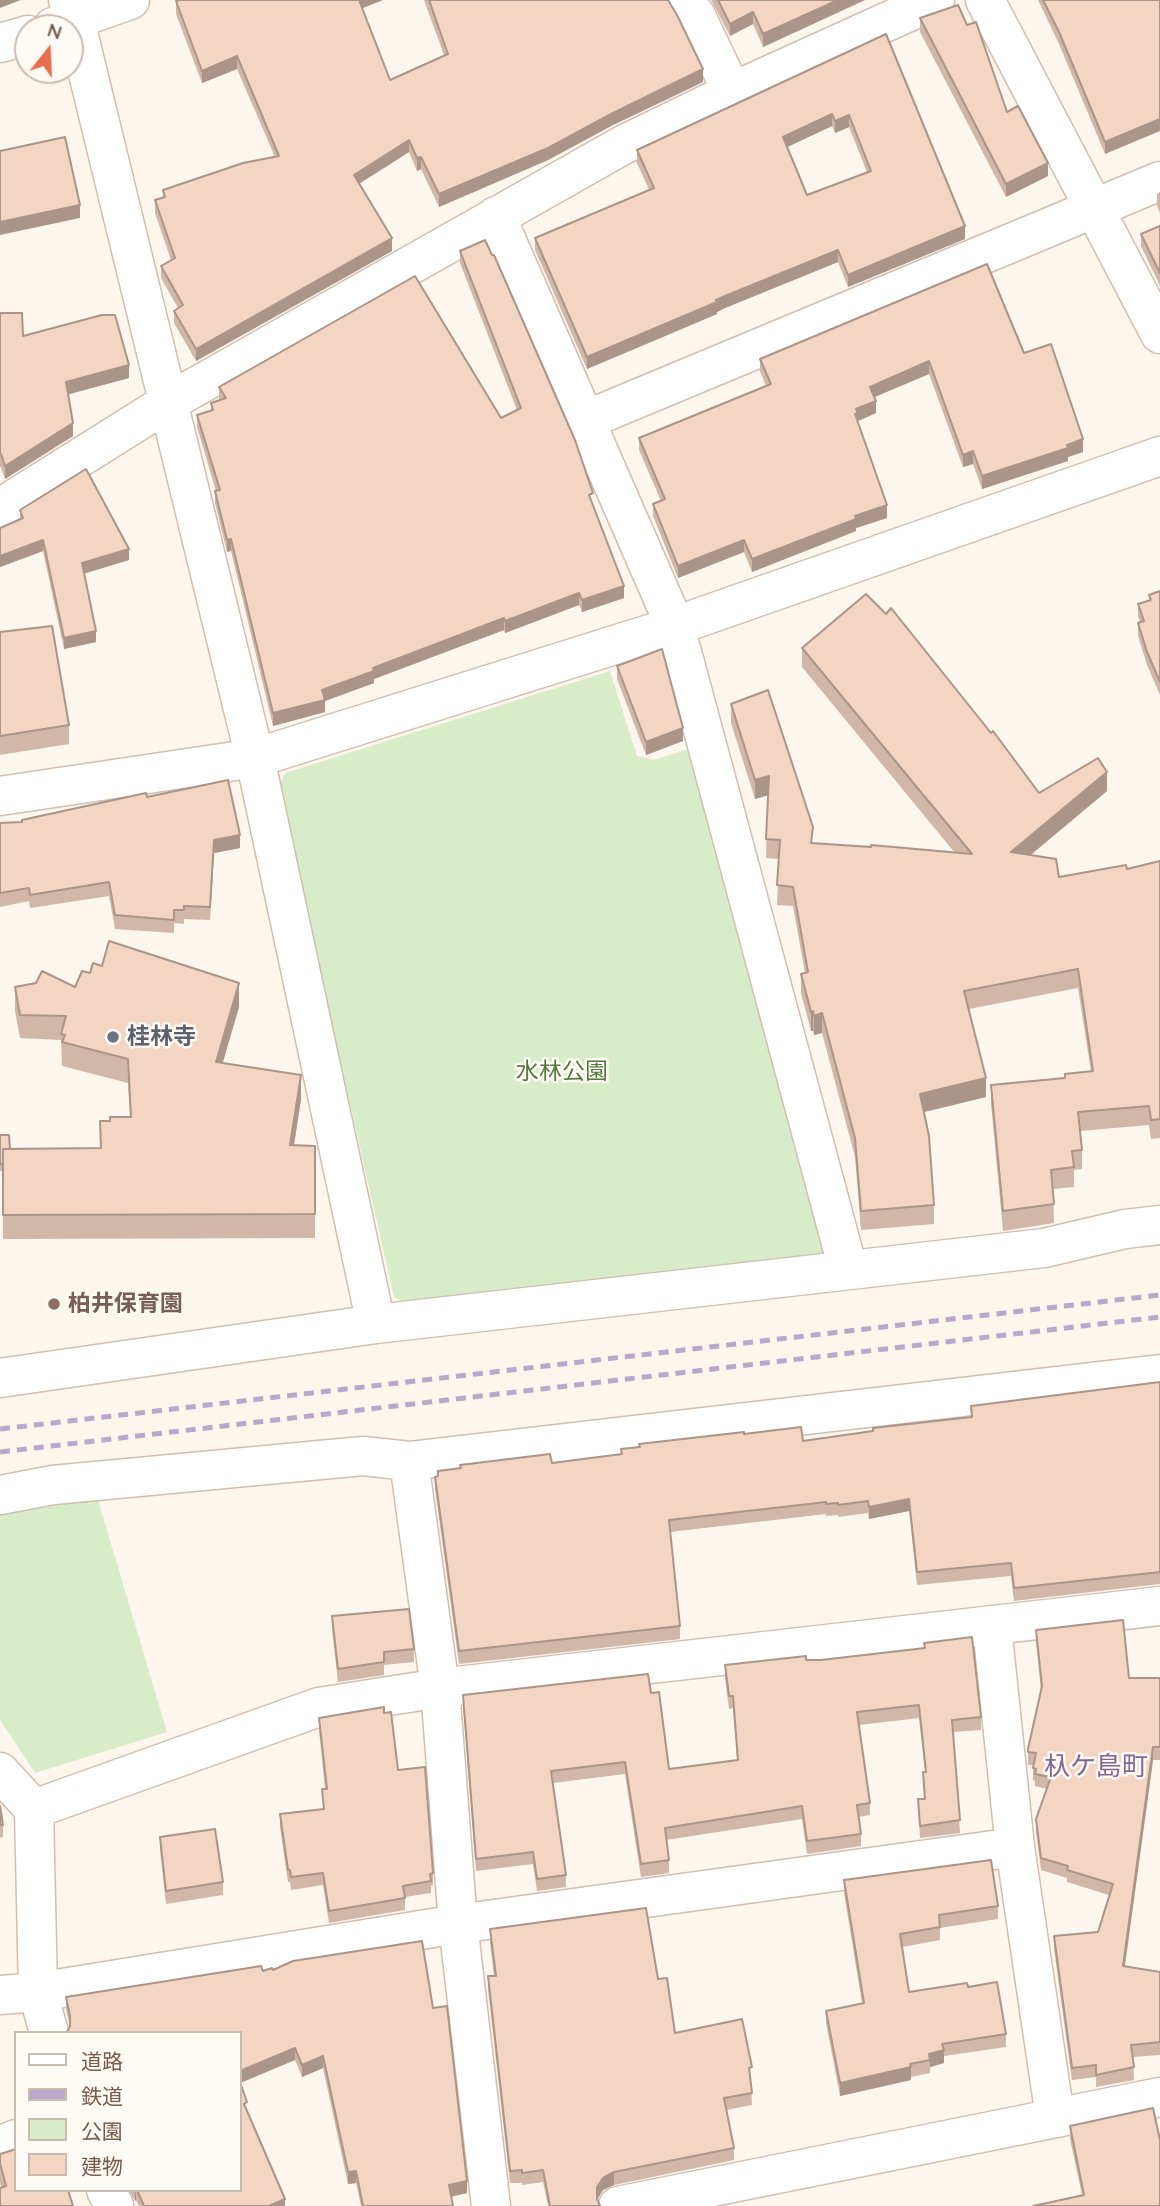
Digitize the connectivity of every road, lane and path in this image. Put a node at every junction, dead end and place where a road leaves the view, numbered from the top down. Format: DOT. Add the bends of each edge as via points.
graph roads {
  1 [pos="130,0"];
  2 [pos="684,0"];
  3 [pos="935,0"];
  4 [pos="985,0"];
  5 [pos="72,14"];
  6 [pos="82,84"];
  7 [pos="732,92"];
  8 [pos="1160,181"];
  9 [pos="1096,209"];
  10 [pos="496,216"];
  11 [pos="1160,334"];
  12 [pos="167,403"];
  13 [pos="586,420"];
  14 [pos="1160,456"];
  15 [pos="0,508"];
  16 [pos="675,626"];
  17 [pos="256,758"];
  18 [pos="0,796"];
  19 [pos="1160,1225"];
  20 [pos="848,1269"];
  21 [pos="376,1324"];
  22 [pos="1160,1374"];
  23 [pos="0,1378"];
  24 [pos="409,1461"];
  25 [pos="0,1495"];
  26 [pos="1160,1606"];
  27 [pos="992,1627"];
  28 [pos="440,1688"];
  29 [pos="0,1772"];
  30 [pos="34,1809"];
  31 [pos="1015,1847"];
  32 [pos="458,1924"];
  33 [pos="38,1992"];
  34 [pos="0,1995"];
  35 [pos="48,2031"];
  36 [pos="1160,2097"];
  37 [pos="1055,2117"];
  38 [pos="491,2206"];
  39 [pos="618,2206"];
  1 -- 5 [label="street"];
  2 -- 7 [label="street"];
  3 -- 7 [label="street"];
  4 -- 9 [label="street"];
  6 -- 12 [label="street"];
  7 -- 10 [label="street" via="623,145"];
  8 -- 9 [label="street"];
  9 -- 11 [label="street"];
  9 -- 13 [label="street"];
  10 -- 12 [label="street"];
  10 -- 13 [label="street"];
  12 -- 15 [label="street"];
  12 -- 17 [label="street"];
  13 -- 16 [label="street"];
  14 -- 16 [label="street"];
  16 -- 17 [label="street"];
  16 -- 20 [label="street"];
  17 -- 18 [label="street"];
  17 -- 21 [label="street"];
  19 -- 20 [label="street" via="1044,1248"];
  20 -- 21 [label="street"];
  21 -- 23 [label="street"];
  22 -- 24 [label="street"];
  24 -- 25 [label="street" via="363,1456 53,1485"];
  24 -- 28 [label="street"];
  26 -- 27 [label="street"];
  27 -- 28 [label="street"];
  27 -- 31 [label="street"];
  28 -- 30 [label="street" via="319,1707"];
  28 -- 32 [label="street"];
  29 -- 30 [label="street"];
  30 -- 33 [label="street"];
  31 -- 32 [label="street"];
  31 -- 37 [label="street"];
  32 -- 33 [label="street"];
  32 -- 38 [label="street"];
  33 -- 34 [label="street"];
  33 -- 35 [label="street"];
  36 -- 37 [label="street"];
  37 -- 39 [label="street"];
}
